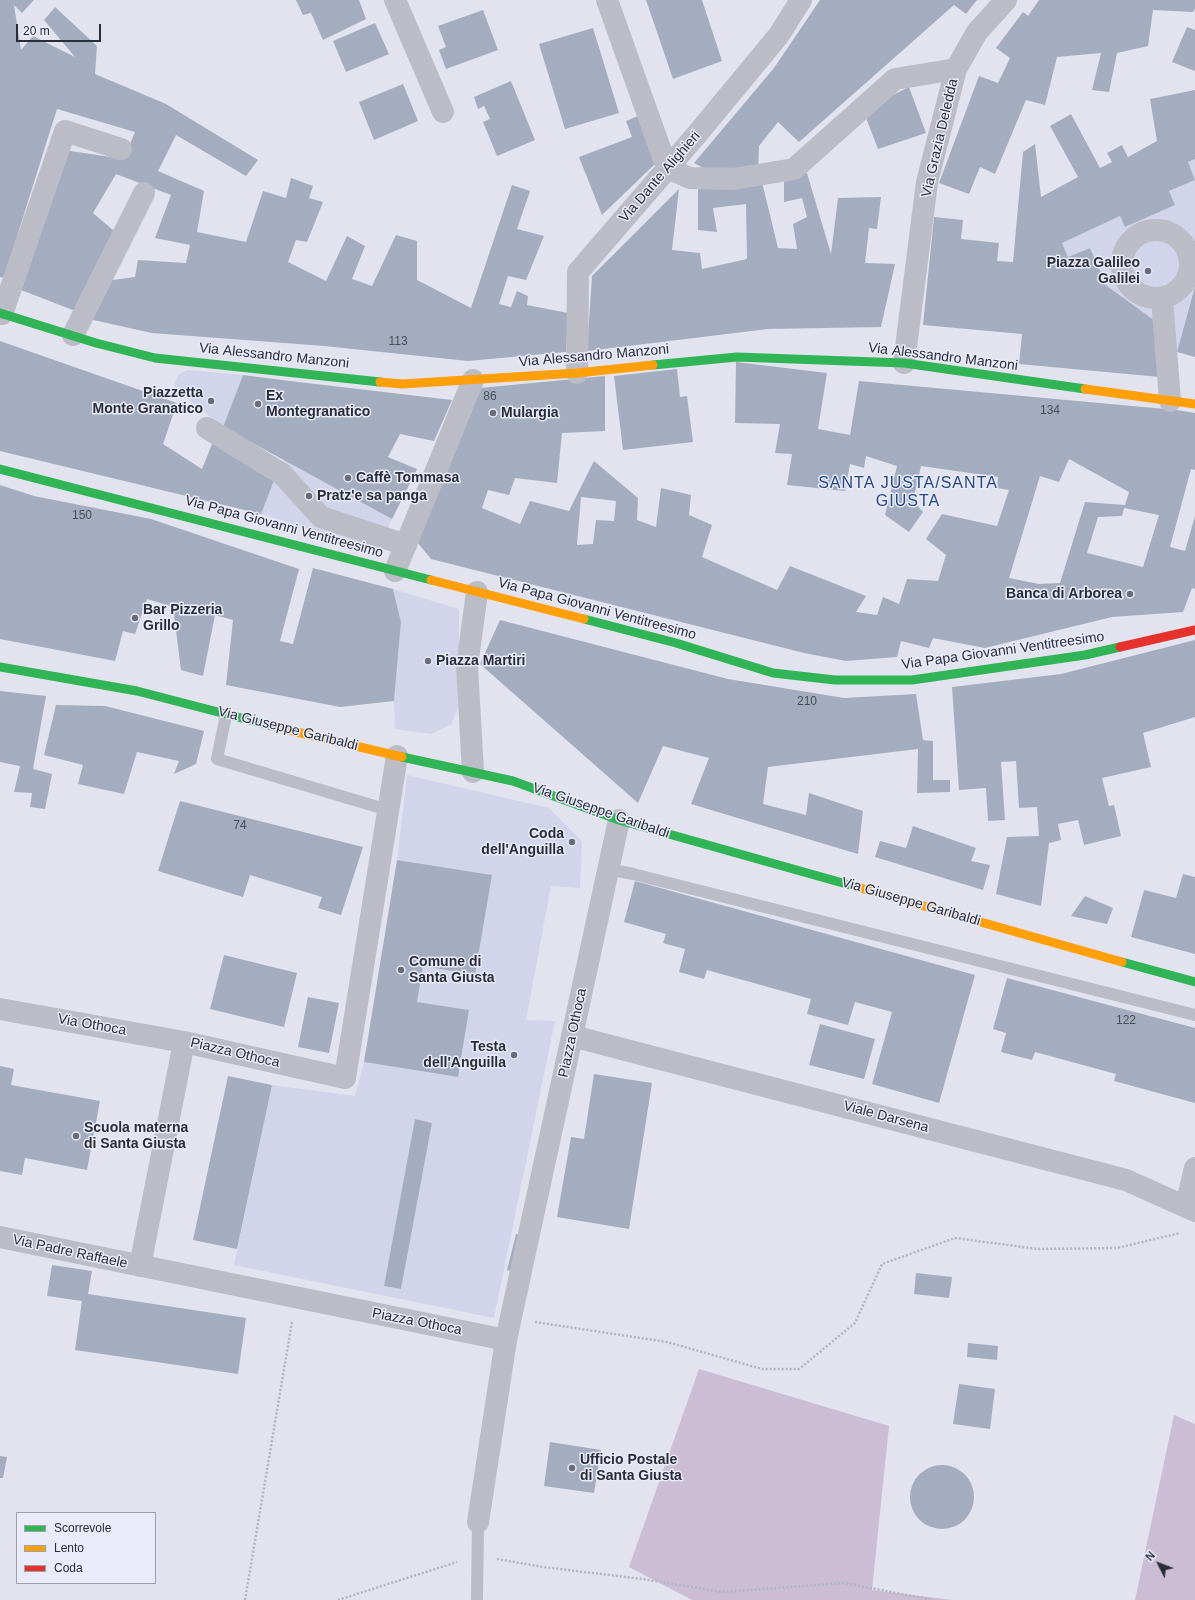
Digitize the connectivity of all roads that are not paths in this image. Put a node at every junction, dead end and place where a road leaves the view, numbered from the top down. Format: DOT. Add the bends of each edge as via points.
graph roads {
  1 [pos="395,0"];
  2 [pos="607,0"];
  3 [pos="801,0"];
  4 [pos="1006,0"];
  5 [pos="956,69"];
  6 [pos="443,112"];
  7 [pos="121,149"];
  8 [pos="667,168"];
  9 [pos="144,193"];
  10 [pos="1162,298"];
  11 [pos="1,314"];
  12 [pos="73,335"];
  13 [pos="904,364"];
  14 [pos="577,373"];
  15 [pos="473,380"];
  16 [pos="1170,401"];
  17 [pos="1195,404"];
  18 [pos="207,428"];
  19 [pos="0,469"];
  20 [pos="406,545"];
  21 [pos="395,571"];
  22 [pos="477,592"];
  23 [pos="1195,630"];
  24 [pos="0,668"];
  25 [pos="226,715"];
  26 [pos="397,756"];
  27 [pos="473,772"];
  28 [pos="388,810"];
  29 [pos="619,820"];
  30 [pos="608,870"];
  31 [pos="1195,982"];
  32 [pos="0,1009"];
  33 [pos="1195,1015"];
  34 [pos="572,1036"];
  35 [pos="184,1042"];
  36 [pos="1195,1168"];
  37 [pos="1190,1208"];
  38 [pos="0,1237"];
  39 [pos="140,1266"];
  40 [pos="506,1340"];
  41 [pos="478,1522"];
  42 [pos="477,1600"];
  1 -- 6 [label="street"];
  2 -- 8 [label="street"];
  3 -- 8 [label="street, Via Dante Alighieri" via="779,35"];
  4 -- 5 [label="street, Via Grazia Deledda" via="977,32"];
  5 -- 8 [label="street" via="895,79 794,169 733,179 690,178"];
  5 -- 13 [label="street, Via Grazia Deledda" via="927,182"];
  7 -- 11 [label="street" via="65,131"];
  8 -- 14 [label="street, Via Dante Alighieri" via="578,272"];
  9 -- 12 [label="street"];
  10 -- 16 [label="street"];
  11 -- 12 [label="main road, Via Alessandro Manzoni"];
  12 -- 15 [label="main road, Via Alessandro Manzoni" via="155,358 402,384"];
  13 -- 14 [label="main road, Via Alessandro Manzoni" via="737,357"];
  13 -- 16 [label="main road, Via Alessandro Manzoni"];
  14 -- 15 [label="main road, Via Alessandro Manzoni"];
  15 -- 20 [label="street"];
  16 -- 17 [label="main road, Via Alessandro Manzoni"];
  18 -- 20 [label="street" via="282,474 321,517"];
  19 -- 21 [label="main road, Via Papa Giovanni Ventitreesimo"];
  20 -- 21 [label="street"];
  21 -- 22 [label="main road, Via Papa Giovanni Ventitreesimo"];
  22 -- 23 [label="main road, Via Papa Giovanni Ventitreesimo" via="676,643 773,673 834,680 912,680 1085,655"];
  22 -- 27 [label="street" via="467,666"];
  24 -- 25 [label="main road, Via Giuseppe Garibaldi" via="137,691"];
  25 -- 26 [label="main road, Via Giuseppe Garibaldi"];
  25 -- 28 [label="lane" via="217,759"];
  26 -- 27 [label="main road, Via Giuseppe Garibaldi"];
  26 -- 28 [label="street, Piazza Othoca"];
  27 -- 29 [label="main road, Via Giuseppe Garibaldi" via="513,781"];
  28 -- 35 [label="street, Piazza Othoca" via="345,1078"];
  29 -- 30 [label="street, Piazza Othoca"];
  29 -- 31 [label="main road, Via Giuseppe Garibaldi"];
  30 -- 33 [label="lane" via="641,876"];
  30 -- 34 [label="street, Piazza Othoca"];
  32 -- 35 [label="street, Via Othoca"];
  34 -- 37 [label="street, Viale Darsena" via="1126,1180"];
  34 -- 40 [label="street, Piazza Othoca"];
  35 -- 39 [label="street, Piazza Othoca"];
  36 -- 37 [label="street"];
  38 -- 39 [label="street, Via Padre Raffaele"];
  39 -- 40 [label="street, Piazza Othoca"];
  40 -- 41 [label="street, Piazza Othoca"];
  41 -- 42 [label="lane"];
}
